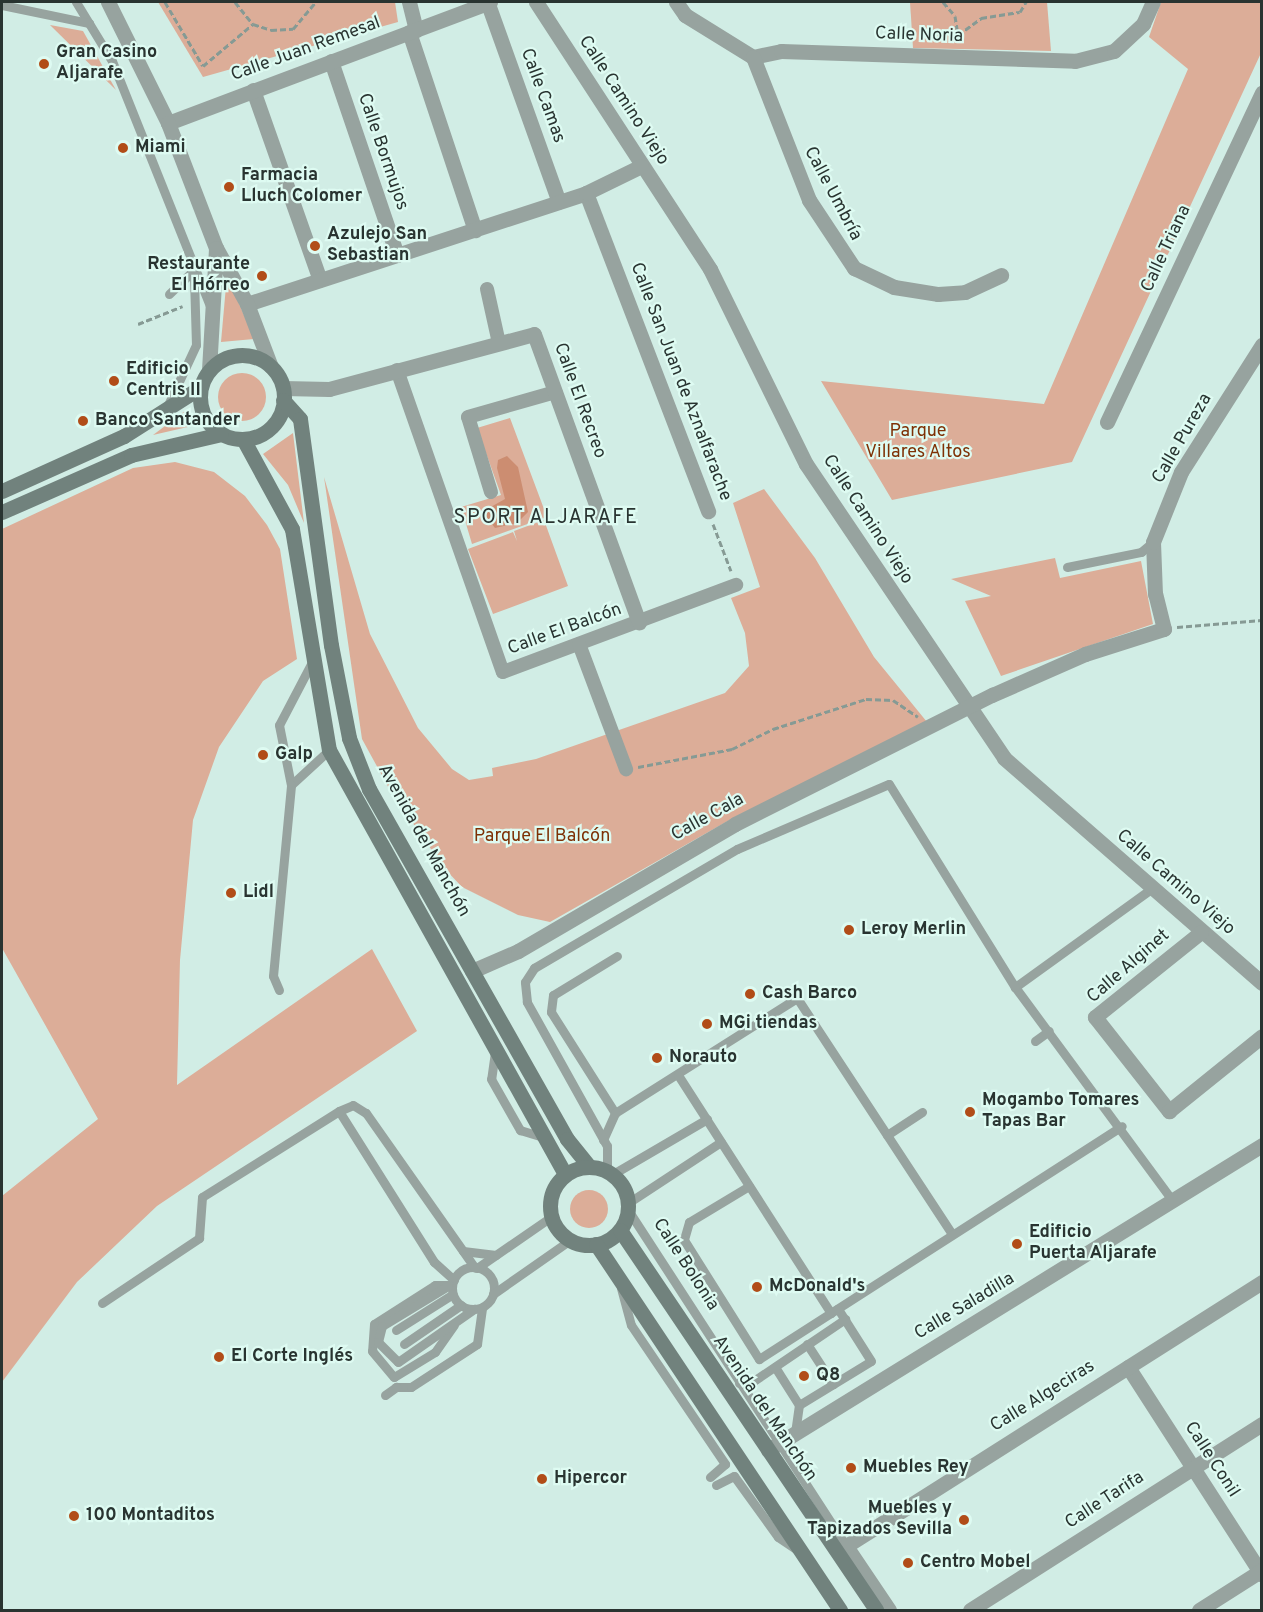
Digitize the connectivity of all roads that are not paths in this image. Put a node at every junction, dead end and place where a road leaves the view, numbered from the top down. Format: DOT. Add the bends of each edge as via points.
graph roads {
  1 [pos="76,2"];
  2 [pos="108,2"];
  3 [pos="409,2"];
  4 [pos="536,2"];
  5 [pos="676,2"];
  6 [pos="1153,2"];
  7 [pos="489,3"];
  8 [pos="2,5"];
  9 [pos="89,23"];
  10 [pos="412,31"];
  11 [pos="753,57"];
  12 [pos="331,61"];
  13 [pos="253,90"];
  14 [pos="1262,93"];
  15 [pos="168,123"];
  16 [pos="641,166"];
  17 [pos="586,193"];
  18 [pos="559,202"];
  19 [pos="475,230"];
  20 [pos="216,248"];
  21 [pos="397,255"];
  22 [pos="193,270"];
  23 [pos="1001,275"];
  24 [pos="320,280"];
  25 [pos="487,289"];
  26 [pos="196,301"];
  27 [pos="248,304"];
  28 [pos="212,312"];
  29 [pos="499,343"];
  30 [pos="1262,345"];
  31 [pos="271,368"];
  32 [pos="209,370"];
  33 [pos="397,370"];
  34 [pos="201,387"];
  35 [pos="555,392"];
  36 [pos="283,394"];
  37 [pos="165,410"];
  38 [pos="1107,422"];
  39 [pos="221,434"];
  40 [pos="243,439"];
  41 [pos="2,491"];
  42 [pos="491,492"];
  43 [pos="708,511"];
  44 [pos="2,512"];
  45 [pos="1153,542"];
  46 [pos="1067,567"];
  47 [pos="736,585"];
  48 [pos="639,622"];
  49 [pos="1164,629"];
  50 [pos="579,644"];
  51 [pos="312,662"];
  52 [pos="969,710"];
  53 [pos="330,750"];
  54 [pos="626,769"];
  55 [pos="291,785"];
  56 [pos="1151,889"];
  57 [pos="1201,932"];
  58 [pos="616,956"];
  59 [pos="472,971"];
  60 [pos="1262,983"];
  61 [pos="1015,987"];
  62 [pos="279,990"];
  63 [pos="551,1012"];
  64 [pos="536,1019"];
  65 [pos="1049,1031"];
  66 [pos="1262,1036"];
  67 [pos="1035,1041"];
  68 [pos="678,1075"];
  69 [pos="339,1111"];
  70 [pos="922,1112"];
  71 [pos="615,1113"];
  72 [pos="706,1119"];
  73 [pos="1122,1126"];
  74 [pos="887,1135"];
  75 [pos="603,1140"];
  76 [pos="721,1142"];
  77 [pos="1262,1145"];
  78 [pos="589,1166"];
  79 [pos="610,1173"];
  80 [pos="565,1174"];
  81 [pos="749,1186"];
  82 [pos="1173,1201"];
  83 [pos="628,1206"];
  84 [pos="552,1217"];
  85 [pos="620,1230"];
  86 [pos="952,1234"];
  87 [pos="570,1240"];
  88 [pos="596,1244"];
  89 [pos="462,1251"];
  90 [pos="496,1255"];
  91 [pos="476,1268"];
  92 [pos="619,1280"];
  93 [pos="1262,1282"];
  94 [pos="452,1285"];
  95 [pos="493,1294"];
  96 [pos="102,1303"];
  97 [pos="460,1305"];
  98 [pos="478,1308"];
  99 [pos="834,1311"];
  100 [pos="845,1319"];
  101 [pos="454,1325"];
  102 [pos="396,1330"];
  103 [pos="404,1344"];
  104 [pos="807,1344"];
  105 [pos="759,1359"];
  106 [pos="1128,1367"];
  107 [pos="771,1369"];
  108 [pos="395,1382"];
  109 [pos="739,1383"];
  110 [pos="833,1383"];
  111 [pos="385,1395"];
  112 [pos="799,1405"];
  113 [pos="1262,1424"];
  114 [pos="795,1433"];
  115 [pos="773,1446"];
  116 [pos="1193,1468"];
  117 [pos="846,1546"];
  118 [pos="800,1551"];
  119 [pos="1261,1572"];
  120 [pos="840,1611"];
  121 [pos="876,1611"];
  122 [pos="889,1611"];
  123 [pos="970,1611"];
  124 [pos="1199,1611"];
  1 -- 9 [label="lane"];
  2 -- 15 [label="street"];
  3 -- 10 [label="street"];
  4 -- 16 [label="street, Calle Camino Viejo"];
  5 -- 11 [label="street" via="685,15"];
  6 -- 11 [label="street, Calle Noria" via="1143,24 1114,51 1075,61 781,51"];
  7 -- 10 [label="street, Calle Juan Remesal"];
  7 -- 18 [label="street, Calle Camas"];
  8 -- 9 [label="lane"];
  9 -- 22 [label="lane" via="112,61"];
  10 -- 12 [label="street, Calle Juan Remesal"];
  10 -- 19 [label="street"];
  11 -- 23 [label="street, Calle Umbría" via="793,167 825,230 854,268 894,287 938,294 965,292"];
  12 -- 13 [label="street, Calle Juan Remesal"];
  12 -- 21 [label="street, Calle Bormujos"];
  13 -- 15 [label="street, Calle Juan Remesal"];
  13 -- 24 [label="street"];
  14 -- 38 [label="street, Calle Triana"];
  15 -- 20 [label="street"];
  16 -- 17 [label="street"];
  16 -- 52 [label="street, Calle Camino Viejo" via="710,269 806,464"];
  17 -- 18 [label="street"];
  17 -- 43 [label="street, Calle San Juan de Aznalfarache"];
  18 -- 19 [label="street"];
  19 -- 21 [label="street"];
  20 -- 27 [label="street"];
  20 -- 28 [label="street"];
  21 -- 24 [label="street"];
  22 -- 26 [label="lane"];
  22 -- 26 [label="lane" via="188,282 169,294 184,290"];
  22 -- 28 [label="lane"];
  24 -- 27 [label="street"];
  25 -- 29 [label="street"];
  26 -- 37 [label="lane" via="189,368"];
  27 -- 31 [label="street"];
  28 -- 32 [label="street"];
  29 -- 33 [label="street, Calle El Recreo"];
  29 -- 35 [label="street, Calle El Recreo" via="534,334"];
  30 -- 45 [label="street, Calle Pureza" via="1181,472"];
  31 -- 32 [label="main road" via="254,357 237,355"];
  31 -- 36 [label="main road"];
  32 -- 34 [label="main road"];
  33 -- 36 [label="street, Calle El Recreo" via="329,388"];
  33 -- 50 [label="street, Calle El Balcón" via="503,672"];
  34 -- 37 [label="main road"];
  34 -- 39 [label="main road" via="201,406"];
  35 -- 42 [label="street" via="468,417"];
  35 -- 48 [label="street, Calle El Recreo"];
  36 -- 40 [label="main road" via="266,431"];
  36 -- 59 [label="main road, Avenida del Manchón" via="300,419 349,738 369,789"];
  37 -- 41 [label="main road" via="124,436"];
  39 -- 40 [label="main road"];
  39 -- 44 [label="main road" via="131,455"];
  40 -- 51 [label="main road" via="292,529"];
  45 -- 46 [label="lane" via="1141,552"];
  45 -- 49 [label="street, Calle Pureza" via="1155,594"];
  47 -- 48 [label="street, Calle El Balcón"];
  48 -- 50 [label="street, Calle El Balcón"];
  49 -- 52 [label="street, Calle Cala" via="1085,654"];
  50 -- 54 [label="street"];
  51 -- 53 [label="main road"];
  51 -- 55 [label="lane" via="279,725"];
  52 -- 56 [label="street, Calle Camino Viejo" via="1004,758"];
  52 -- 59 [label="street, Calle Cala" via="735,824 518,951"];
  53 -- 55 [label="lane"];
  53 -- 80 [label="main road"];
  55 -- 62 [label="lane" via="273,976"];
  56 -- 57 [label="street, Calle Camino Viejo"];
  56 -- 61 [label="lane"];
  57 -- 60 [label="street, Calle Camino Viejo"];
  57 -- 66 [label="street, Calle Alginet" via="1095,1017 1170,1111"];
  58 -- 63 [label="lane" via="553,995"];
  59 -- 78 [label="main road, Avenida del Manchón"];
  61 -- 64 [label="lane" via="889,784 737,849 534,968 525,982"];
  61 -- 65 [label="lane"];
  63 -- 64 [label="lane"];
  63 -- 71 [label="lane"];
  64 -- 75 [label="lane"];
  65 -- 67 [label="lane"];
  65 -- 73 [label="lane"];
  68 -- 71 [label="lane"];
  68 -- 72 [label="lane"];
  68 -- 74 [label="lane" via="797,998"];
  69 -- 89 [label="lane" via="354,1105 366,1113"];
  69 -- 94 [label="lane"];
  69 -- 96 [label="lane" via="202,1197 199,1238"];
  70 -- 74 [label="lane"];
  71 -- 75 [label="lane"];
  72 -- 76 [label="lane"];
  72 -- 79 [label="lane"];
  73 -- 82 [label="lane"];
  73 -- 86 [label="lane"];
  74 -- 86 [label="lane"];
  75 -- 79 [label="lane"];
  76 -- 81 [label="lane"];
  76 -- 83 [label="lane"];
  77 -- 82 [label="street, Calle Saladilla"];
  78 -- 79 [label="main road"];
  78 -- 80 [label="main road"];
  79 -- 83 [label="main road"];
  80 -- 84 [label="main road" via="552,1193"];
  81 -- 99 [label="lane"];
  81 -- 105 [label="lane" via="689,1222 684,1240"];
  82 -- 114 [label="street, Calle Saladilla"];
  83 -- 85 [label="main road"];
  83 -- 109 [label="lane, Calle Bolonia"];
  84 -- 87 [label="main road"];
  84 -- 90 [label="lane"];
  85 -- 88 [label="main road"];
  85 -- 115 [label="main road, Avenida del Manchón"];
  86 -- 99 [label="lane"];
  87 -- 88 [label="main road"];
  87 -- 95 [label="lane"];
  88 -- 92 [label="main road"];
  89 -- 90 [label="lane"];
  89 -- 91 [label="lane"];
  90 -- 91 [label="lane"];
  91 -- 94 [label="lane"];
  91 -- 95 [label="lane" via="492,1280"];
  92 -- 118 [label="main road"];
  92 -- 118 [label="lane" via="631,1325 725,1464 713,1481 734,1476 778,1537"];
  93 -- 106 [label="street, Calle Algeciras"];
  94 -- 97 [label="lane"];
  94 -- 101 [label="lane" via="382,1326 378,1342 398,1362"];
  94 -- 102 [label="lane"];
  94 -- 108 [label="lane" via="435,1285 374,1324 372,1352"];
  95 -- 98 [label="lane"];
  97 -- 98 [label="lane"];
  97 -- 103 [label="lane"];
  98 -- 101 [label="lane"];
  98 -- 108 [label="lane" via="477,1344 411,1387"];
  99 -- 100 [label="lane"];
  99 -- 105 [label="lane"];
  100 -- 104 [label="lane"];
  100 -- 110 [label="lane" via="871,1361"];
  101 -- 108 [label="lane" via="435,1352"];
  104 -- 107 [label="lane"];
  104 -- 110 [label="lane"];
  105 -- 107 [label="lane"];
  106 -- 116 [label="street, Calle Conil"];
  106 -- 117 [label="street, Calle Algeciras"];
  107 -- 109 [label="lane"];
  107 -- 112 [label="lane"];
  108 -- 111 [label="lane"];
  109 -- 115 [label="lane, Calle Bolonia"];
  110 -- 112 [label="lane"];
  112 -- 114 [label="lane"];
  113 -- 116 [label="street, Calle Tarifa"];
  114 -- 115 [label="street, Calle Saladilla"];
  115 -- 117 [label="lane, Calle Bolonia"];
  115 -- 121 [label="main road, Avenida del Manchón"];
  116 -- 119 [label="street, Calle Conil"];
  116 -- 123 [label="street, Calle Tarifa"];
  117 -- 122 [label="street, Calle Bolonia"];
  118 -- 120 [label="main road"];
  119 -- 124 [label="street"];
}
